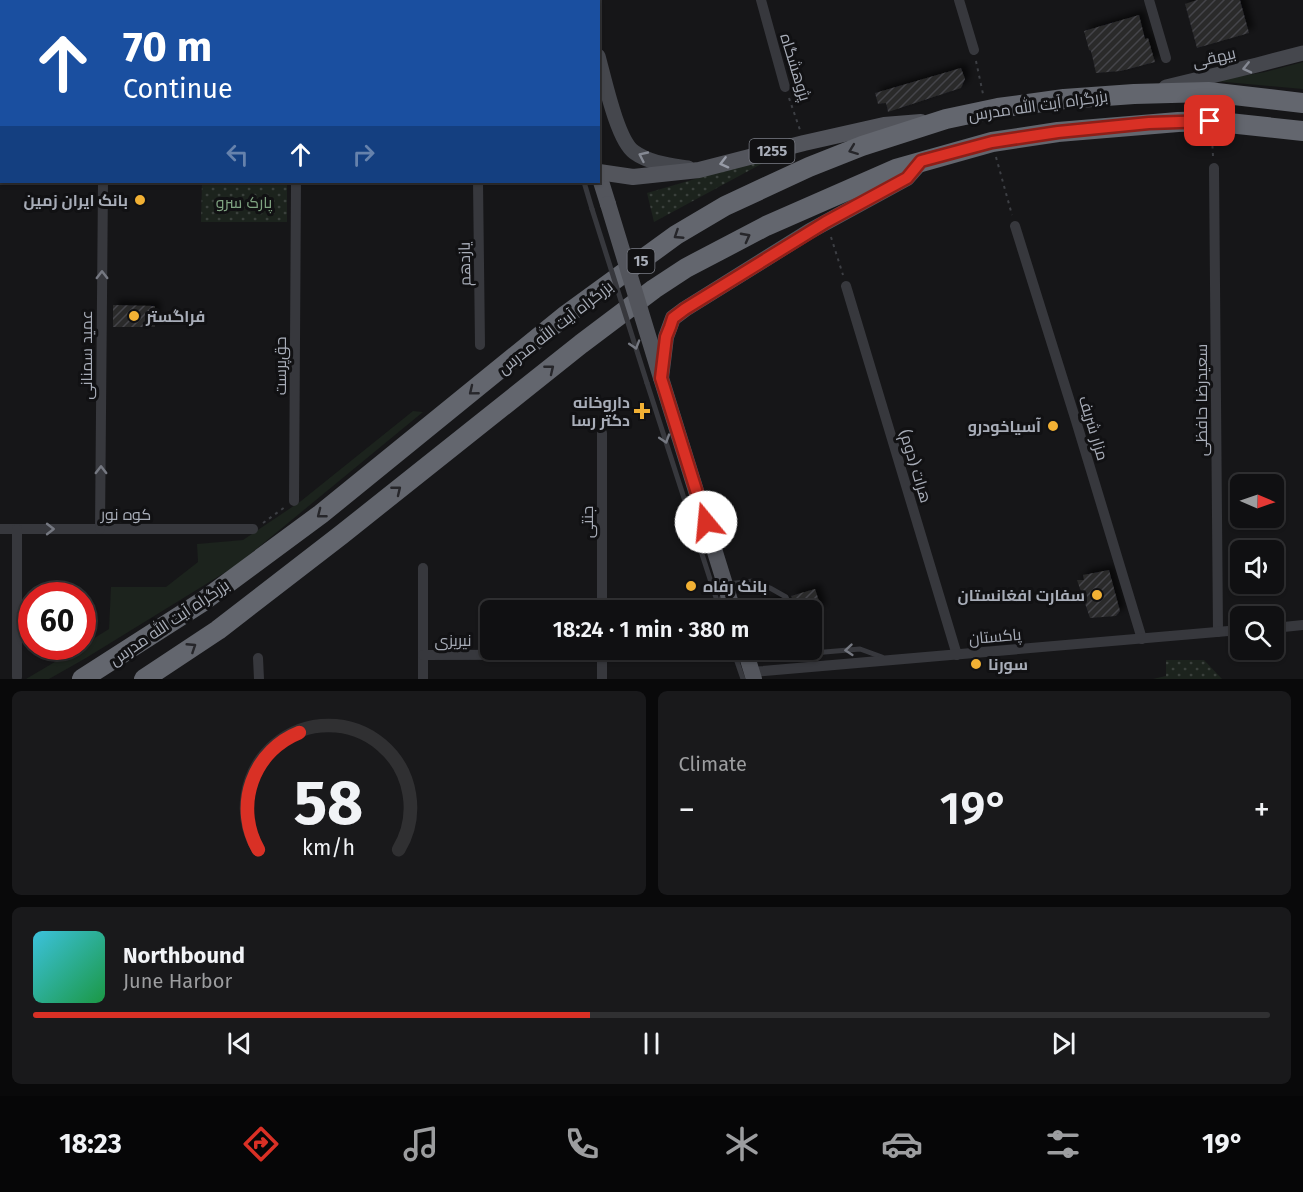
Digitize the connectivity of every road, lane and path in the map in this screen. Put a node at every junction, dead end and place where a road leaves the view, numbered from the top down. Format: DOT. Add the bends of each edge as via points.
graph roads {
  1 [pos="761,0"];
  2 [pos="959,0"];
  3 [pos="1149,0"];
  4 [pos="974,50"];
  5 [pos="1303,52"];
  6 [pos="1166,58"];
  7 [pos="600,63"];
  8 [pos="785,87"];
  9 [pos="1134,94"];
  10 [pos="1303,103"];
  11 [pos="986,110"];
  12 [pos="946,119"];
  13 [pos="1210,121"];
  14 [pos="1303,131"];
  15 [pos="992,142"];
  16 [pos="804,143"];
  17 [pos="921,161"];
  18 [pos="1214,168"];
  19 [pos="699,170"];
  20 [pos="600,172"];
  21 [pos="103,183"];
  22 [pos="296,183"];
  23 [pos="478,183"];
  24 [pos="585,183"];
  25 [pos="599,183"];
  26 [pos="600,206"];
  27 [pos="826,222"];
  28 [pos="1015,226"];
  29 [pos="846,286"];
  30 [pos="480,345"];
  31 [pos="654,380"];
  32 [pos="602,433"];
  33 [pos="294,501"];
  34 [pos="0,528"];
  35 [pos="17,529"];
  36 [pos="100,529"];
  37 [pos="253,529"];
  38 [pos="423,568"];
  39 [pos="726,588"];
  40 [pos="602,600"];
  41 [pos="717,600"];
  42 [pos="723,600"];
  43 [pos="730,600"];
  44 [pos="787,600"];
  45 [pos="1303,625"];
  46 [pos="1284,627"];
  47 [pos="1230,631"];
  48 [pos="1218,632"];
  49 [pos="1142,639"];
  50 [pos="822,652"];
  51 [pos="480,654"];
  52 [pos="957,654"];
  53 [pos="423,655"];
  54 [pos="258,658"];
  55 [pos="602,660"];
  56 [pos="739,660"];
  57 [pos="747,660"];
  58 [pos="890,660"];
  59 [pos="17,677"];
  60 [pos="750,677"];
  61 [pos="82,679"];
  62 [pos="144,679"];
  63 [pos="259,679"];
  64 [pos="423,679"];
  65 [pos="602,679"];
  1 -- 8 [label="street, پژوهشگاه"];
  2 -- 4 [label="street"];
  3 -- 6 [label="street"];
  4 -- 11 [label="path"];
  5 -- 9 [label="main road, بیهقی, one-way"];
  19 -- 7 [label="main road, one-way" via="660,163 632,151 619,127"];
  8 -- 16 [label="path, پژوهشگاه"];
  9 -- 10 [label="highway, بزرگراه آیت الله مدرس / 15" via="1208,92"];
  9 -- 11 [label="highway, بزرگراه آیت الله مدرس / 15"];
  11 -- 12 [label="highway, بزرگراه آیت الله مدرس / 15"];
  12 -- 16 [label="main road, 1255" via="884,125"];
  12 -- 61 [label="highway, بزرگراه آیت الله مدرس / 15, one-way" via="809,167 725,206 676,235 567,315 321,514 202,602"];
  13 -- 14 [label="highway, بزرگراه آیت الله مدرس / 15"];
  13 -- 15 [label="highway, بزرگراه آیت الله مدرس / 15" via="1149,123"];
  13 -- 18 [label="path"];
  15 -- 17 [label="highway, بزرگراه آیت الله مدرس / 15"];
  15 -- 28 [label="path"];
  16 -- 19 [label="main road, 1255, one-way"];
  17 -- 27 [label="main road" via="907,178"];
  62 -- 17 [label="highway, بزرگراه آیت الله مدرس / 15, one-way" via="218,630 654,289 766,226"];
  18 -- 48 [label="street, سعیدرضا حافظی"];
  19 -- 20 [label="main road, 1255" via="633,177"];
  36 -- 21 [label="street, عمید سمنانی, one-way"];
  22 -- 33 [label="street, حق‌پرست"];
  23 -- 30 [label="street, یازدهم"];
  24 -- 26 [label="lane"];
  25 -- 26 [label="main road"];
  26 -- 31 [label="main road, bridge"];
  27 -- 29 [label="path"];
  27 -- 31 [label="main road" via="673,318"];
  28 -- 49 [label="street, مزار شریف"];
  29 -- 52 [label="street, هرات (دوم)"];
  31 -- 39 [label="main road"];
  31 -- 41 [label="lane, one-way"];
  32 -- 40 [label="street, جنتی"];
  33 -- 37 [label="path"];
  34 -- 35 [label="street, کوه نور"];
  35 -- 36 [label="street, کوه نور, one-way"];
  35 -- 59 [label="street"];
  36 -- 37 [label="street, کوه نور"];
  38 -- 53 [label="street"];
  39 -- 42 [label="street"];
  39 -- 43 [label="main road"];
  39 -- 44 [label="lane" via="753,581"];
  45 -- 46 [label="street"];
  47 -- 48 [label="street, پاکستان"];
  48 -- 49 [label="street, پاکستان"];
  49 -- 52 [label="street, پاکستان"];
  58 -- 50 [label="lane, one-way" via="860,649"];
  51 -- 53 [label="street, نیریزی"];
  52 -- 58 [label="street, پاکستان"];
  53 -- 64 [label="street"];
  54 -- 63 [label="street"];
  55 -- 65 [label="street"];
  56 -- 60 [label="lane"];
  57 -- 60 [label="main road"];
  58 -- 60 [label="street, پاکستان"];
}
